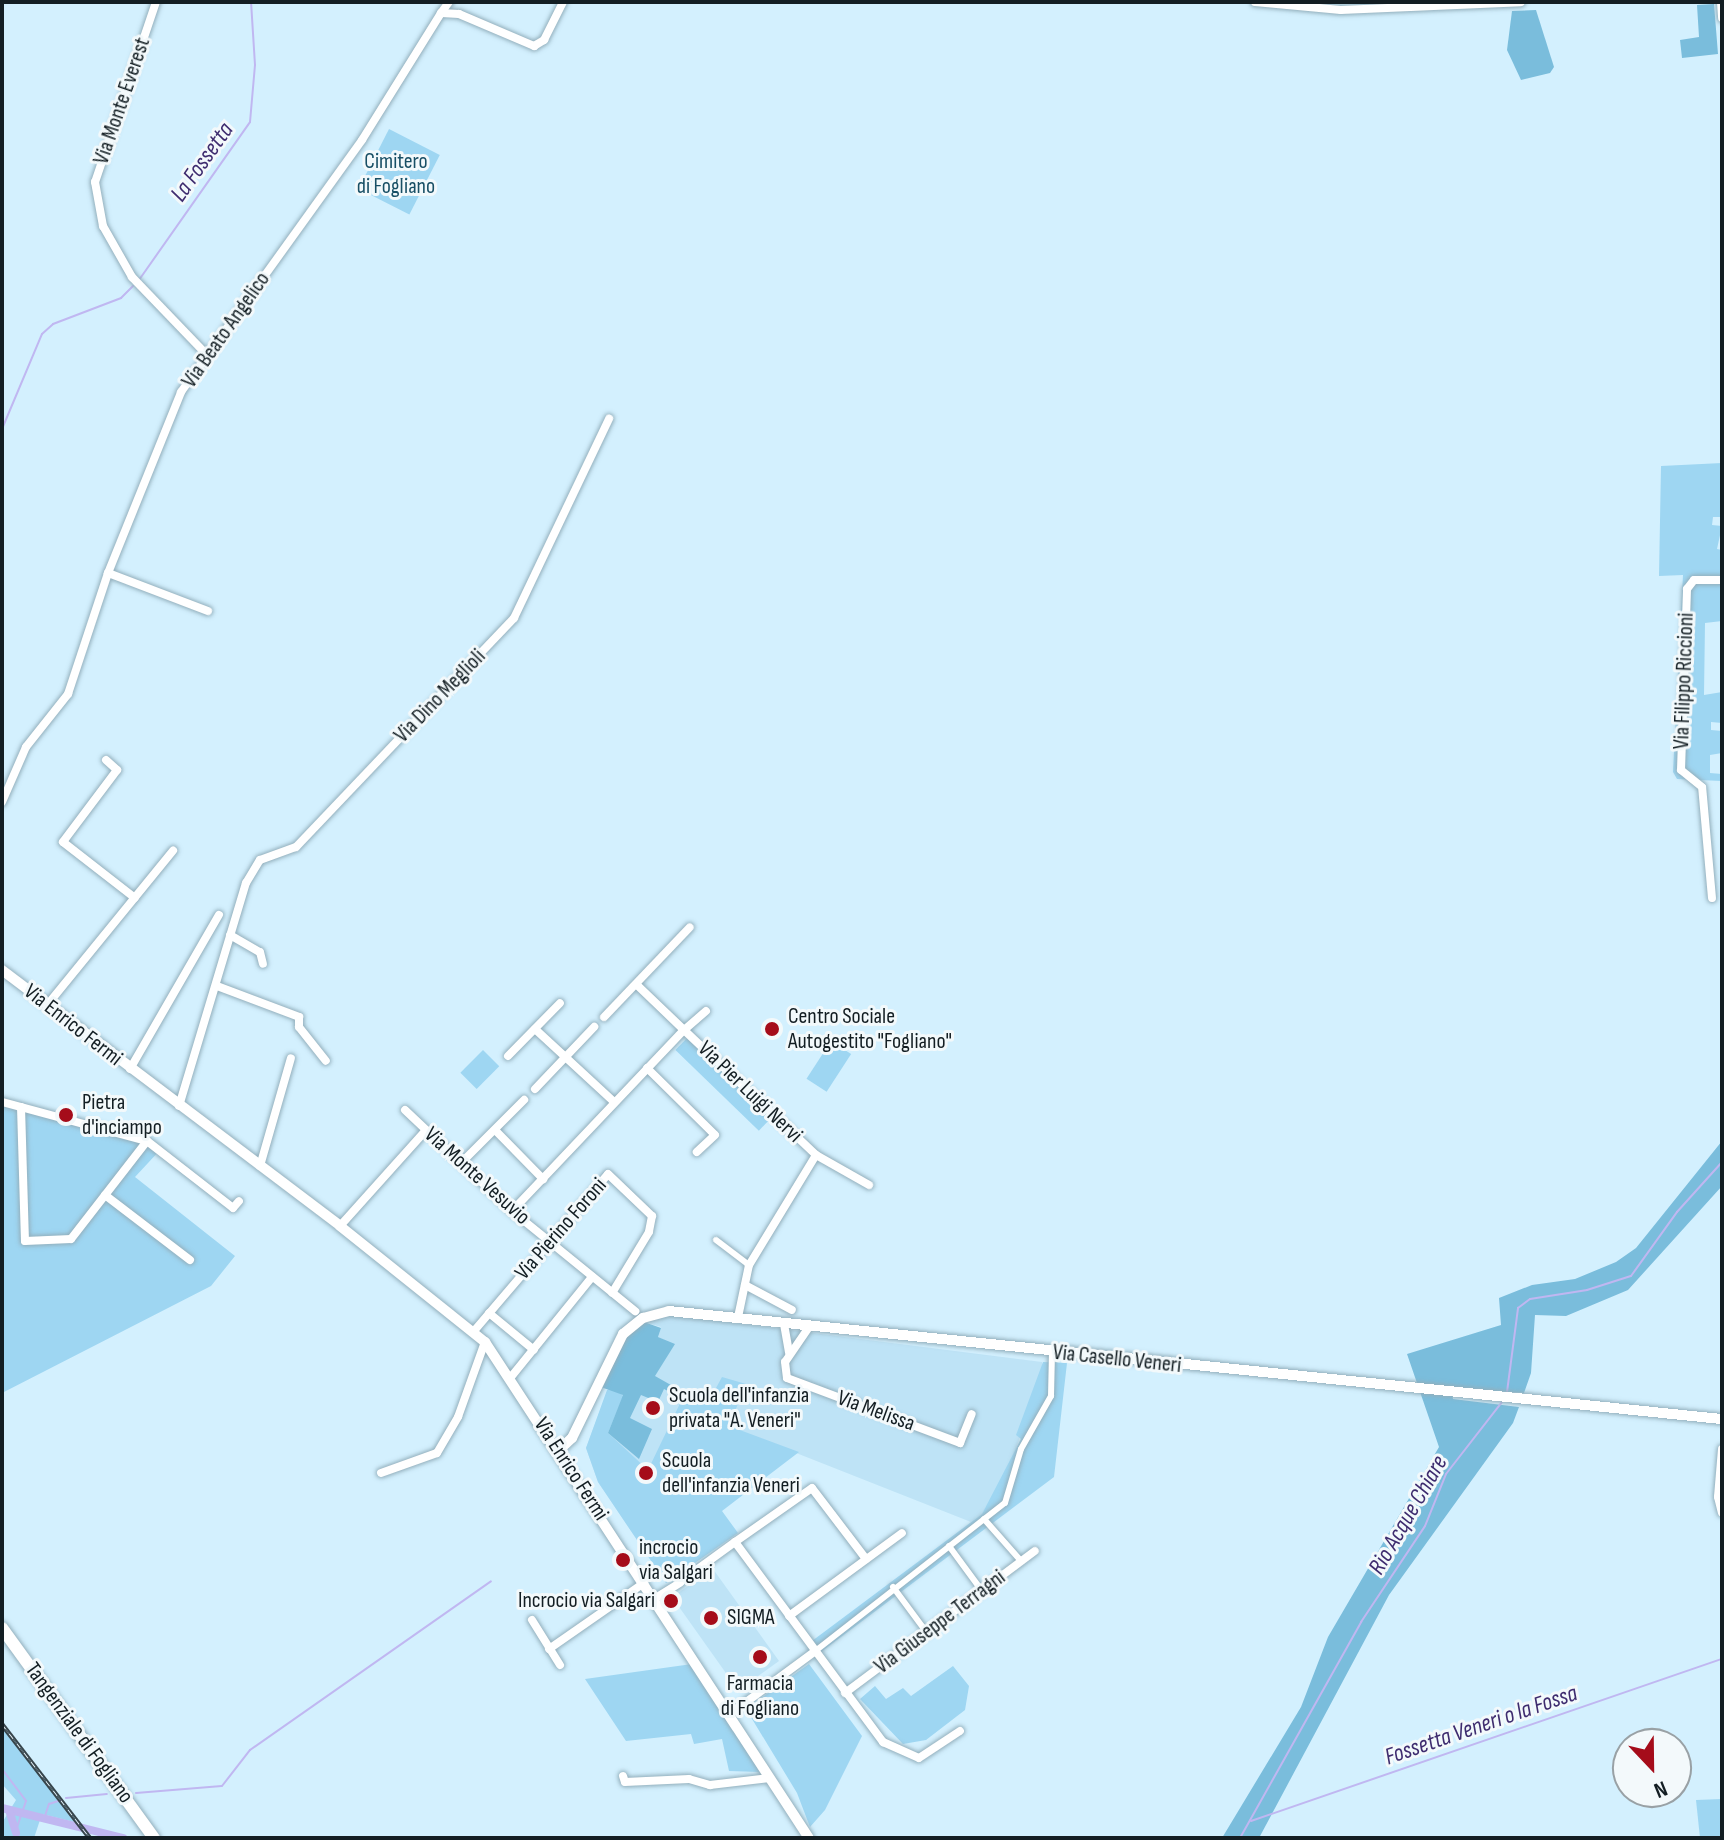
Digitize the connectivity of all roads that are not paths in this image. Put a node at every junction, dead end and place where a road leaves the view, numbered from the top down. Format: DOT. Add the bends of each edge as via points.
graph roads {
  1 [pos="156,2"];
  2 [pos="449,2"];
  3 [pos="563,2"];
  4 [pos="1255,2"];
  5 [pos="1521,2"];
  6 [pos="1721,2"];
  7 [pos="441,13"];
  8 [pos="1722,18"];
  9 [pos="207,355"];
  10 [pos="609,419"];
  11 [pos="108,573"];
  12 [pos="1722,580"];
  13 [pos="208,611"];
  14 [pos="106,760"];
  15 [pos="2,802"];
  16 [pos="173,851"];
  17 [pos="135,898"];
  18 [pos="1712,898"];
  19 [pos="219,915"];
  20 [pos="690,927"];
  21 [pos="230,935"];
  22 [pos="263,964"];
  23 [pos="2,970"];
  24 [pos="636,984"];
  25 [pos="217,986"];
  26 [pos="560,1003"];
  27 [pos="48,1004"];
  28 [pos="706,1011"];
  29 [pos="604,1017"];
  30 [pos="594,1027"];
  31 [pos="535,1029"];
  32 [pos="684,1030"];
  33 [pos="508,1056"];
  34 [pos="566,1056"];
  35 [pos="291,1058"];
  36 [pos="326,1061"];
  37 [pos="647,1068"];
  38 [pos="130,1069"];
  39 [pos="535,1089"];
  40 [pos="524,1100"];
  41 [pos="613,1101"];
  42 [pos="2,1102"];
  43 [pos="179,1106"];
  44 [pos="21,1107"];
  45 [pos="405,1110"];
  46 [pos="426,1130"];
  47 [pos="495,1130"];
  48 [pos="147,1141"];
  49 [pos="697,1152"];
  50 [pos="816,1155"];
  51 [pos="462,1162"];
  52 [pos="260,1166"];
  53 [pos="543,1179"];
  54 [pos="869,1185"];
  55 [pos="105,1195"];
  56 [pos="239,1201"];
  57 [pos="512,1211"];
  58 [pos="340,1226"];
  59 [pos="716,1240"];
  60 [pos="549,1241"];
  61 [pos="190,1260"];
  62 [pos="749,1265"];
  63 [pos="592,1277"];
  64 [pos="745,1285"];
  65 [pos="612,1293"];
  66 [pos="792,1310"];
  67 [pos="635,1311"];
  68 [pos="489,1313"];
  69 [pos="738,1317"];
  70 [pos="784,1324"];
  71 [pos="809,1327"];
  72 [pos="474,1331"];
  73 [pos="485,1342"];
  74 [pos="534,1350"];
  75 [pos="1052,1352"];
  76 [pos="789,1353"];
  77 [pos="511,1377"];
  78 [pos="972,1414"];
  79 [pos="1722,1419"];
  80 [pos="556,1445"];
  81 [pos="1722,1449"];
  82 [pos="381,1473"];
  83 [pos="1722,1513"];
  84 [pos="984,1519"];
  85 [pos="902,1533"];
  86 [pos="735,1542"];
  87 [pos="949,1546"];
  88 [pos="1035,1551"];
  89 [pos="866,1559"];
  90 [pos="1021,1561"];
  91 [pos="644,1583"];
  92 [pos="893,1587"];
  93 [pos="982,1591"];
  94 [pos="654,1599"];
  95 [pos="789,1616"];
  96 [pos="532,1620"];
  97 [pos="2,1628"];
  98 [pos="927,1633"];
  99 [pos="549,1649"];
  100 [pos="814,1652"];
  101 [pos="560,1665"];
  102 [pos="845,1693"];
  103 [pos="730,1714"];
  104 [pos="960,1731"];
  105 [pos="623,1776"];
  106 [pos="770,1778"];
  107 [pos="154,1838"];
  108 [pos="809,1838"];
  1 -- 9 [label="street, Via Monte Everest" via="95,182 103,226 132,277"];
  2 -- 7 [label="street, Via Beato Angelico"];
  3 -- 7 [label="street" via="544,40 534,46 459,14"];
  4 -- 5 [label="street" via="1341,10"];
  6 -- 8 [label="street"];
  7 -- 9 [label="street, Via Beato Angelico" via="362,140"];
  9 -- 11 [label="street, Via Beato Angelico" via="179,397"];
  10 -- 21 [label="street, Via Dino Meglioli" via="514,618 296,847 260,860 246,883"];
  11 -- 13 [label="street"];
  11 -- 15 [label="street, Via Beato Angelico" via="68,694 26,747"];
  12 -- 18 [label="street, Via Filippo Riccioni" via="1694,580 1687,589 1681,770 1702,787"];
  14 -- 17 [label="street" via="117,770 63,842"];
  16 -- 17 [label="street"];
  17 -- 27 [label="street"];
  19 -- 38 [label="street"];
  20 -- 24 [label="street"];
  21 -- 22 [label="street" via="260,952"];
  21 -- 25 [label="street, Via Dino Meglioli"];
  23 -- 27 [label="street, Via Enrico Fermi"];
  24 -- 29 [label="street"];
  24 -- 32 [label="street, Via Pier Luigi Nervi"];
  25 -- 36 [label="street" via="299,1017 299,1027"];
  25 -- 43 [label="street, Via Dino Meglioli"];
  26 -- 31 [label="street"];
  27 -- 38 [label="street, Via Enrico Fermi"];
  28 -- 32 [label="street"];
  30 -- 34 [label="street"];
  31 -- 33 [label="street"];
  31 -- 34 [label="street"];
  32 -- 37 [label="street"];
  32 -- 50 [label="street, Via Pier Luigi Nervi"];
  34 -- 39 [label="street"];
  34 -- 41 [label="street"];
  35 -- 52 [label="street"];
  37 -- 41 [label="street"];
  37 -- 49 [label="street" via="715,1135"];
  38 -- 43 [label="street, Via Enrico Fermi"];
  40 -- 47 [label="street"];
  41 -- 53 [label="street"];
  42 -- 44 [label="street"];
  43 -- 52 [label="street, Via Enrico Fermi"];
  44 -- 48 [label="street"];
  44 -- 55 [label="street" via="25,1241 71,1239"];
  45 -- 46 [label="street, Via Monte Vesuvio"];
  46 -- 51 [label="street, Via Monte Vesuvio"];
  46 -- 58 [label="street"];
  47 -- 51 [label="street"];
  47 -- 53 [label="street"];
  48 -- 55 [label="street"];
  48 -- 56 [label="street" via="233,1208"];
  50 -- 54 [label="street, Via Pier Luigi Nervi"];
  50 -- 62 [label="street, Via Pier Luigi Nervi"];
  51 -- 57 [label="street, Via Monte Vesuvio"];
  52 -- 58 [label="street, Via Enrico Fermi"];
  53 -- 57 [label="street"];
  55 -- 61 [label="street"];
  57 -- 60 [label="street, Via Monte Vesuvio"];
  58 -- 72 [label="street, Via Enrico Fermi"];
  59 -- 62 [label="street"];
  60 -- 63 [label="street, Via Monte Vesuvio"];
  60 -- 65 [label="street, Via Pierino Foroni" via="608,1174 652,1216 649,1232"];
  60 -- 68 [label="street, Via Pierino Foroni"];
  62 -- 64 [label="street, Via Pier Luigi Nervi"];
  63 -- 65 [label="street, Via Monte Vesuvio"];
  63 -- 74 [label="street"];
  64 -- 66 [label="street"];
  64 -- 69 [label="street, Via Pier Luigi Nervi"];
  65 -- 67 [label="street, Via Monte Vesuvio"];
  68 -- 72 [label="street, Via Pierino Foroni"];
  68 -- 74 [label="street"];
  69 -- 70 [label="street, Via Casello Veneri"];
  69 -- 80 [label="street, Via Casello Veneri" via="669,1311 632,1324 575,1426"];
  70 -- 71 [label="street, Via Casello Veneri"];
  70 -- 76 [label="street, Via Melissa"];
  71 -- 75 [label="street, Via Casello Veneri"];
  71 -- 76 [label="street"];
  72 -- 73 [label="street, Via Enrico Fermi"];
  73 -- 77 [label="street, Via Enrico Fermi"];
  73 -- 82 [label="street" via="458,1417 437,1453"];
  74 -- 77 [label="street"];
  75 -- 79 [label="street, Via Casello Veneri"];
  75 -- 84 [label="street" via="1053,1388 1046,1413 1021,1449 1012,1492"];
  76 -- 78 [label="street, Via Melissa" via="783,1370 787,1378 960,1443"];
  77 -- 80 [label="street, Via Enrico Fermi"];
  80 -- 91 [label="street, Via Enrico Fermi"];
  81 -- 83 [label="street"];
  84 -- 87 [label="street"];
  84 -- 90 [label="street"];
  85 -- 89 [label="street"];
  86 -- 89 [label="street" via="812,1488"];
  86 -- 94 [label="street"];
  86 -- 95 [label="street"];
  87 -- 92 [label="street"];
  87 -- 93 [label="street"];
  88 -- 90 [label="street, Via Giuseppe Terragni"];
  89 -- 95 [label="street"];
  90 -- 93 [label="street, Via Giuseppe Terragni"];
  91 -- 94 [label="street, Via Enrico Fermi"];
  91 -- 99 [label="street"];
  92 -- 98 [label="street"];
  92 -- 100 [label="street"];
  93 -- 98 [label="street, Via Giuseppe Terragni"];
  94 -- 103 [label="street, Via Enrico Fermi"];
  95 -- 100 [label="street"];
  96 -- 99 [label="street"];
  97 -- 107 [label="main road, Tangenziale di Fogliano"];
  98 -- 102 [label="street, Via Giuseppe Terragni"];
  99 -- 101 [label="street"];
  100 -- 102 [label="street"];
  100 -- 103 [label="street"];
  102 -- 104 [label="street" via="883,1742 915,1758"];
  103 -- 106 [label="street, Via Enrico Fermi"];
  105 -- 106 [label="street" via="625,1782 689,1779 710,1785"];
  106 -- 108 [label="street, Via Enrico Fermi"];
}
